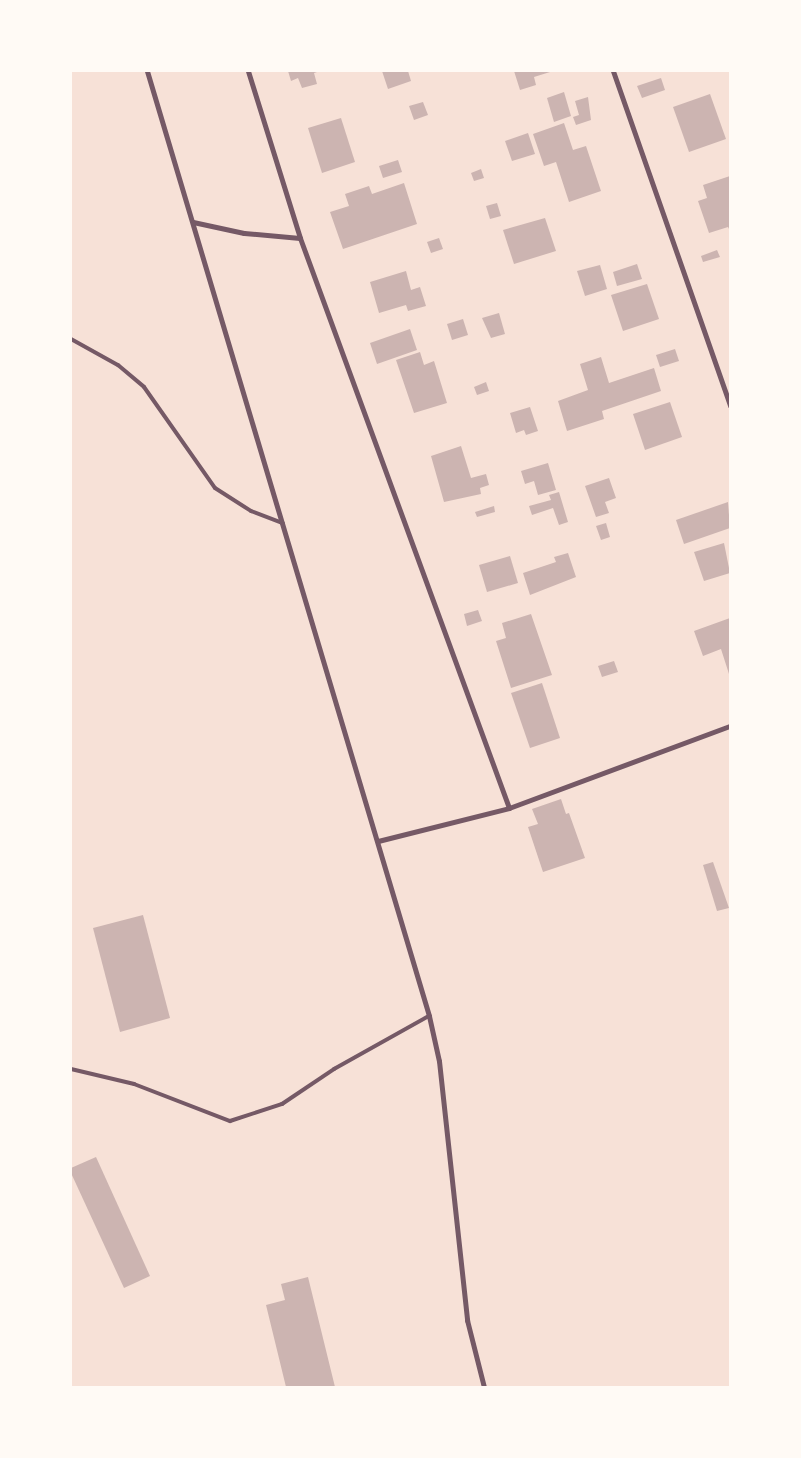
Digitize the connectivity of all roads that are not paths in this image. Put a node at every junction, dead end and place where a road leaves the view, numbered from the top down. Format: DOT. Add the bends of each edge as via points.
graph roads {
  1 [pos="147,71"];
  2 [pos="248,71"];
  3 [pos="613,71"];
  4 [pos="193,222"];
  5 [pos="300,238"];
  6 [pos="71,339"];
  7 [pos="730,406"];
  8 [pos="283,524"];
  9 [pos="730,726"];
  10 [pos="509,808"];
  11 [pos="378,841"];
  12 [pos="429,1016"];
  13 [pos="71,1069"];
  14 [pos="484,1387"];
  1 -- 4 [label="street"];
  2 -- 5 [label="street"];
  3 -- 7 [label="street"];
  4 -- 5 [label="street" via="244,233"];
  4 -- 8 [label="street"];
  5 -- 10 [label="street"];
  6 -- 8 [label="lane" via="118,366 144,387 215,488 251,511"];
  8 -- 11 [label="street"];
  9 -- 10 [label="street"];
  10 -- 11 [label="street"];
  11 -- 12 [label="street"];
  12 -- 13 [label="lane" via="334,1069 282,1104 230,1121 134,1084"];
  12 -- 14 [label="street" via="439,1062 467,1320"];
}
